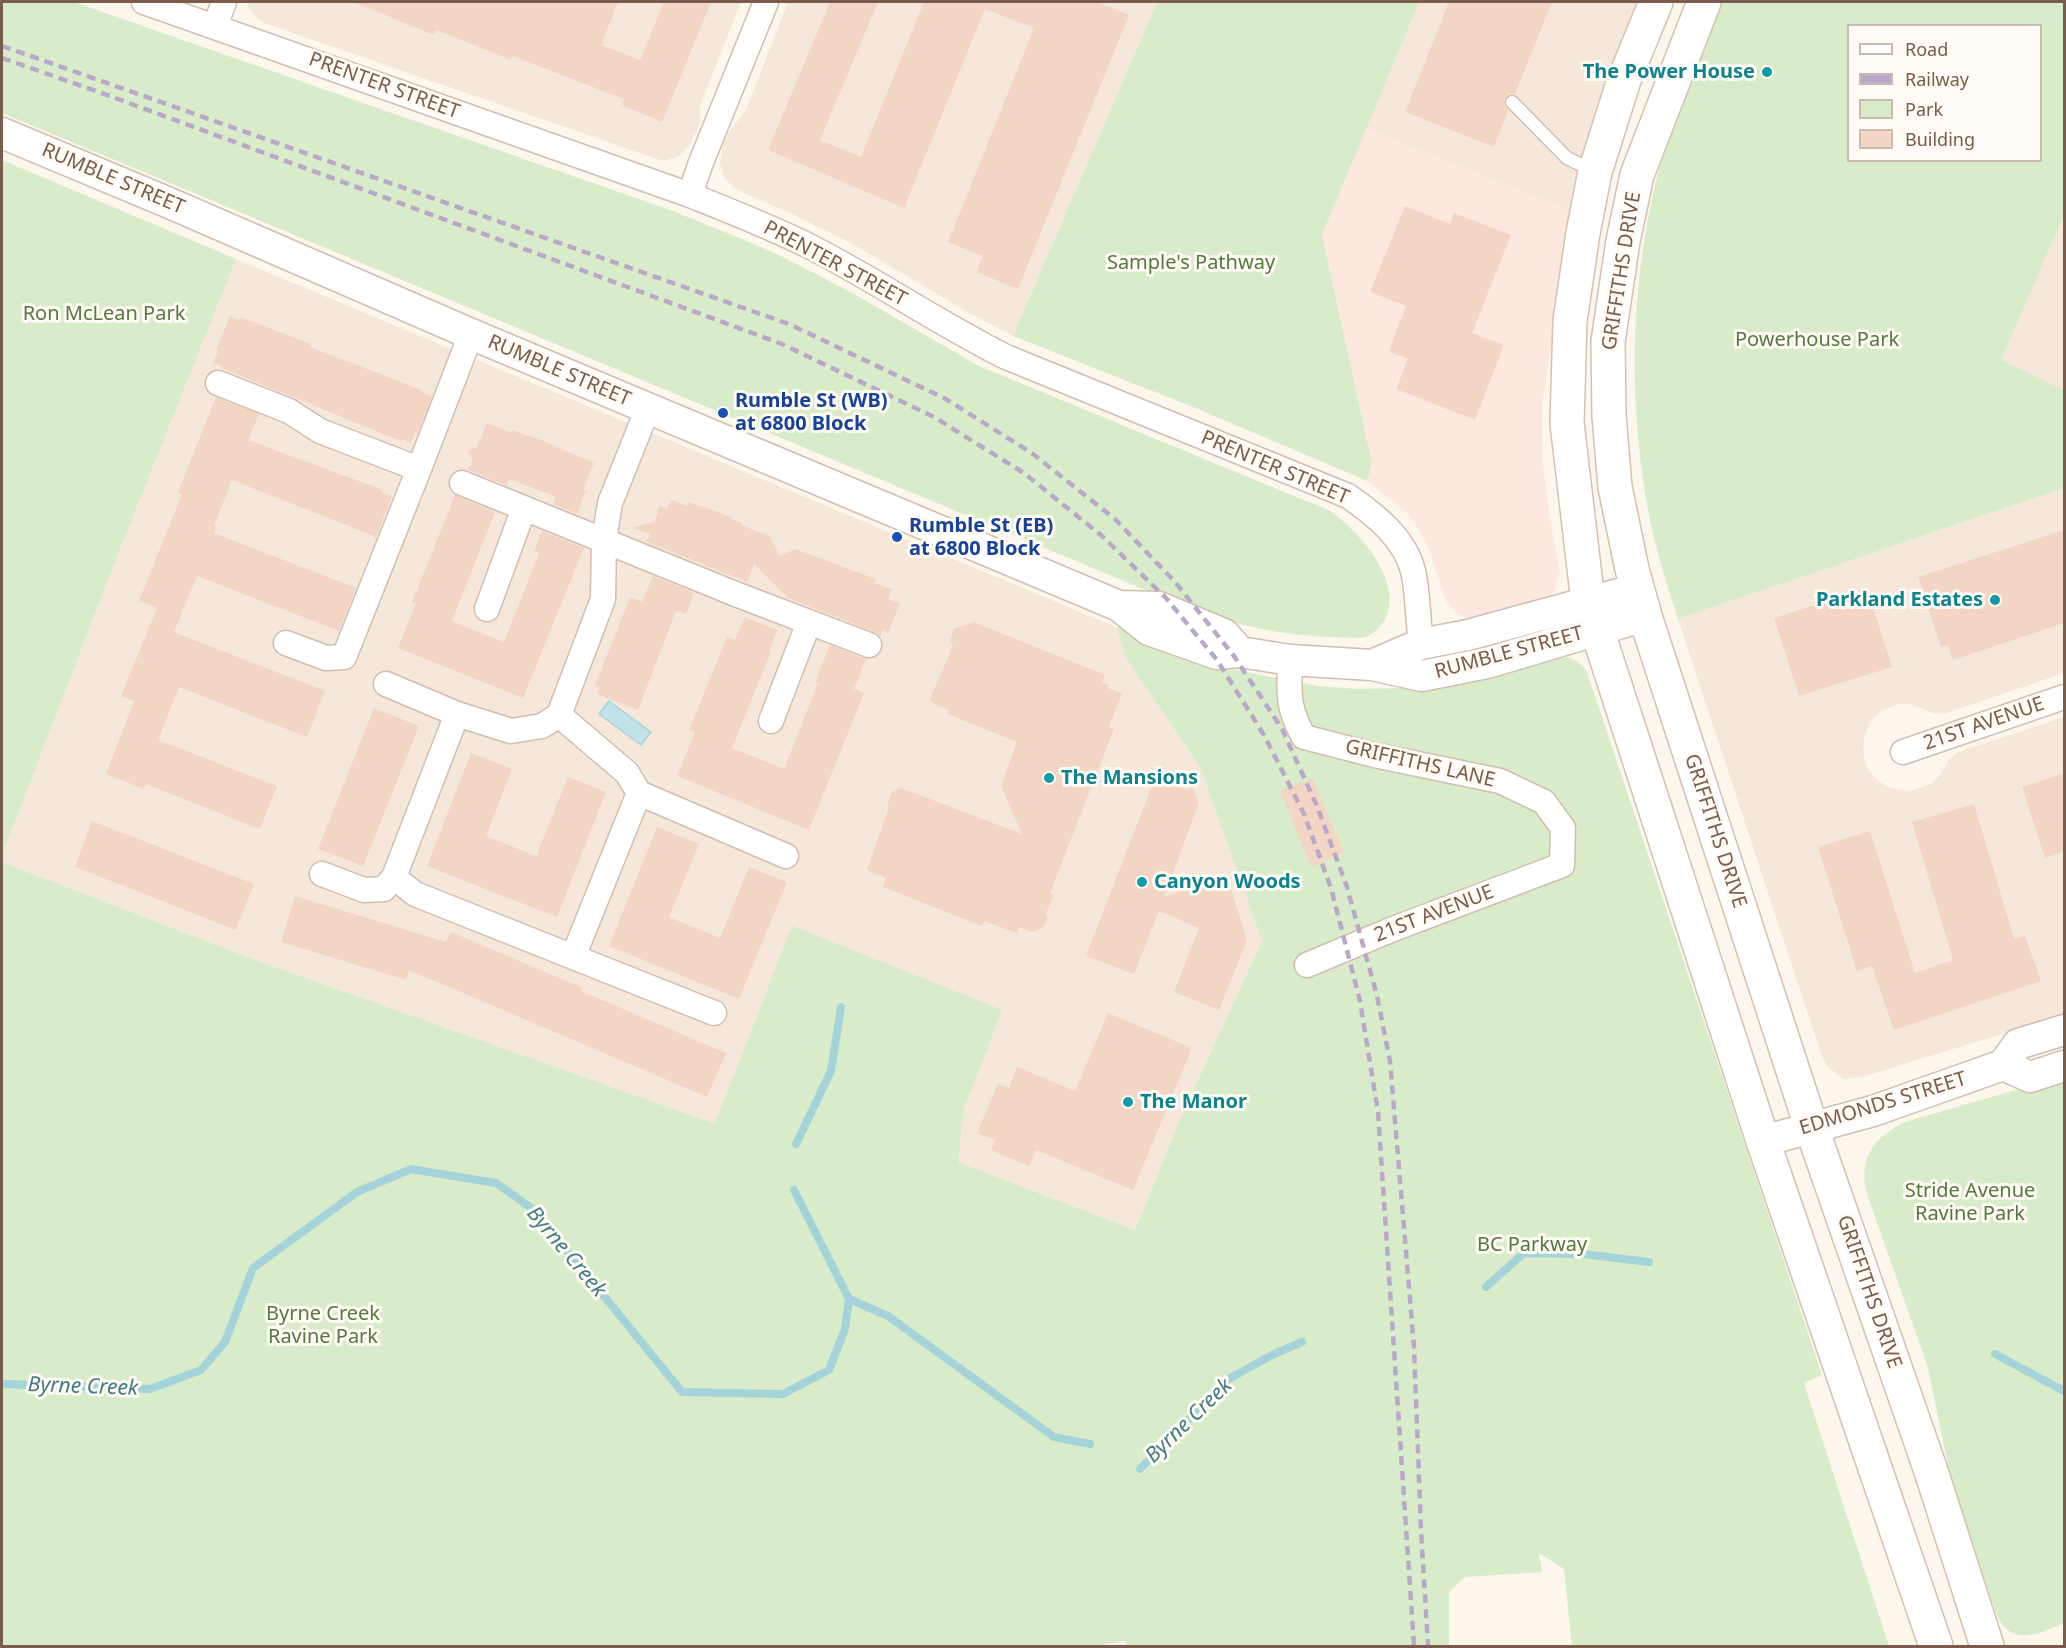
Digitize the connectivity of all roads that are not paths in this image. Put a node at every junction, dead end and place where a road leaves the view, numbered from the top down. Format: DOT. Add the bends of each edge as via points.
graph roads {
  1 [pos="144,2"];
  2 [pos="224,2"];
  3 [pos="766,2"];
  4 [pos="1656,2"];
  5 [pos="1704,2"];
  6 [pos="215,26"];
  7 [pos="1512,102"];
  8 [pos="2,132"];
  9 [pos="1595,172"];
  10 [pos="690,195"];
  11 [pos="471,334"];
  12 [pos="218,383"];
  13 [pos="648,408"];
  14 [pos="419,469"];
  15 [pos="462,483"];
  16 [pos="524,508"];
  17 [pos="604,540"];
  18 [pos="1641,602"];
  19 [pos="487,609"];
  20 [pos="1593,616"];
  21 [pos="809,622"];
  22 [pos="286,643"];
  23 [pos="1421,644"];
  24 [pos="869,645"];
  25 [pos="1290,660"];
  26 [pos="1372,665"];
  27 [pos="386,684"];
  28 [pos="2064,697"];
  29 [pos="457,714"];
  30 [pos="559,716"];
  31 [pos="771,721"];
  32 [pos="1904,752"];
  33 [pos="639,793"];
  34 [pos="786,856"];
  35 [pos="1562,865"];
  36 [pos="322,874"];
  37 [pos="394,878"];
  38 [pos="573,957"];
  39 [pos="1307,965"];
  40 [pos="714,1013"];
  41 [pos="2064,1030"];
  42 [pos="2003,1065"];
  43 [pos="2064,1066"];
  44 [pos="1811,1126"];
  45 [pos="1763,1141"];
  46 [pos="1936,1647"];
  47 [pos="1987,1647"];
  1 -- 6 [label="street, PRENTER STREET"];
  2 -- 6 [label="street"];
  3 -- 10 [label="street"];
  4 -- 9 [label="main road, GRIFFITHS DRIVE" via="1624,80"];
  5 -- 18 [label="main road, GRIFFITHS DRIVE" via="1637,175 1608,342 1615,487"];
  6 -- 10 [label="street, PRENTER STREET"];
  7 -- 9 [label="lane" via="1567,158"];
  8 -- 11 [label="street, RUMBLE STREET"];
  9 -- 20 [label="main road, GRIFFITHS DRIVE" via="1570,321 1567,423"];
  10 -- 23 [label="street, PRENTER STREET" via="808,246 1006,357 1348,496 1372,512 1405,552 1413,570"];
  11 -- 13 [label="street, RUMBLE STREET"];
  11 -- 14 [label="street"];
  12 -- 14 [label="street" via="290,411 320,431"];
  13 -- 17 [label="street" via="610,503"];
  13 -- 25 [label="street, RUMBLE STREET" via="1119,606 1149,630 1217,654 1240,652"];
  14 -- 22 [label="street" via="344,657 326,658"];
  15 -- 16 [label="street"];
  16 -- 17 [label="street"];
  16 -- 19 [label="street"];
  17 -- 21 [label="street"];
  17 -- 30 [label="street" via="603,599"];
  18 -- 20 [label="street, RUMBLE STREET"];
  18 -- 44 [label="main road, GRIFFITHS DRIVE"];
  20 -- 23 [label="street, RUMBLE STREET"];
  20 -- 26 [label="street, RUMBLE STREET" via="1487,663 1422,676"];
  20 -- 45 [label="main road, GRIFFITHS DRIVE"];
  21 -- 24 [label="street"];
  21 -- 31 [label="street"];
  23 -- 26 [label="street, RUMBLE STREET"];
  25 -- 26 [label="street, RUMBLE STREET"];
  25 -- 35 [label="street, GRIFFITHS LANE" via="1292,718 1304,737 1500,781 1544,802 1563,828"];
  27 -- 29 [label="street"];
  28 -- 32 [label="street, 21ST AVENUE"];
  29 -- 30 [label="street" via="511,731 542,726"];
  29 -- 37 [label="street"];
  30 -- 33 [label="street" via="627,773"];
  33 -- 34 [label="street"];
  33 -- 38 [label="street"];
  35 -- 39 [label="street, 21ST AVENUE"];
  36 -- 37 [label="street" via="364,890 384,889"];
  37 -- 38 [label="street" via="415,894"];
  38 -- 40 [label="street"];
  41 -- 42 [label="street" via="2018,1044"];
  42 -- 43 [label="street" via="2030,1077"];
  42 -- 44 [label="street, EDMONDS STREET" via="1873,1110"];
  44 -- 45 [label="street, EDMONDS STREET"];
  44 -- 47 [label="main road, GRIFFITHS DRIVE" via="1931,1471"];
  45 -- 46 [label="main road, GRIFFITHS DRIVE"];
}
